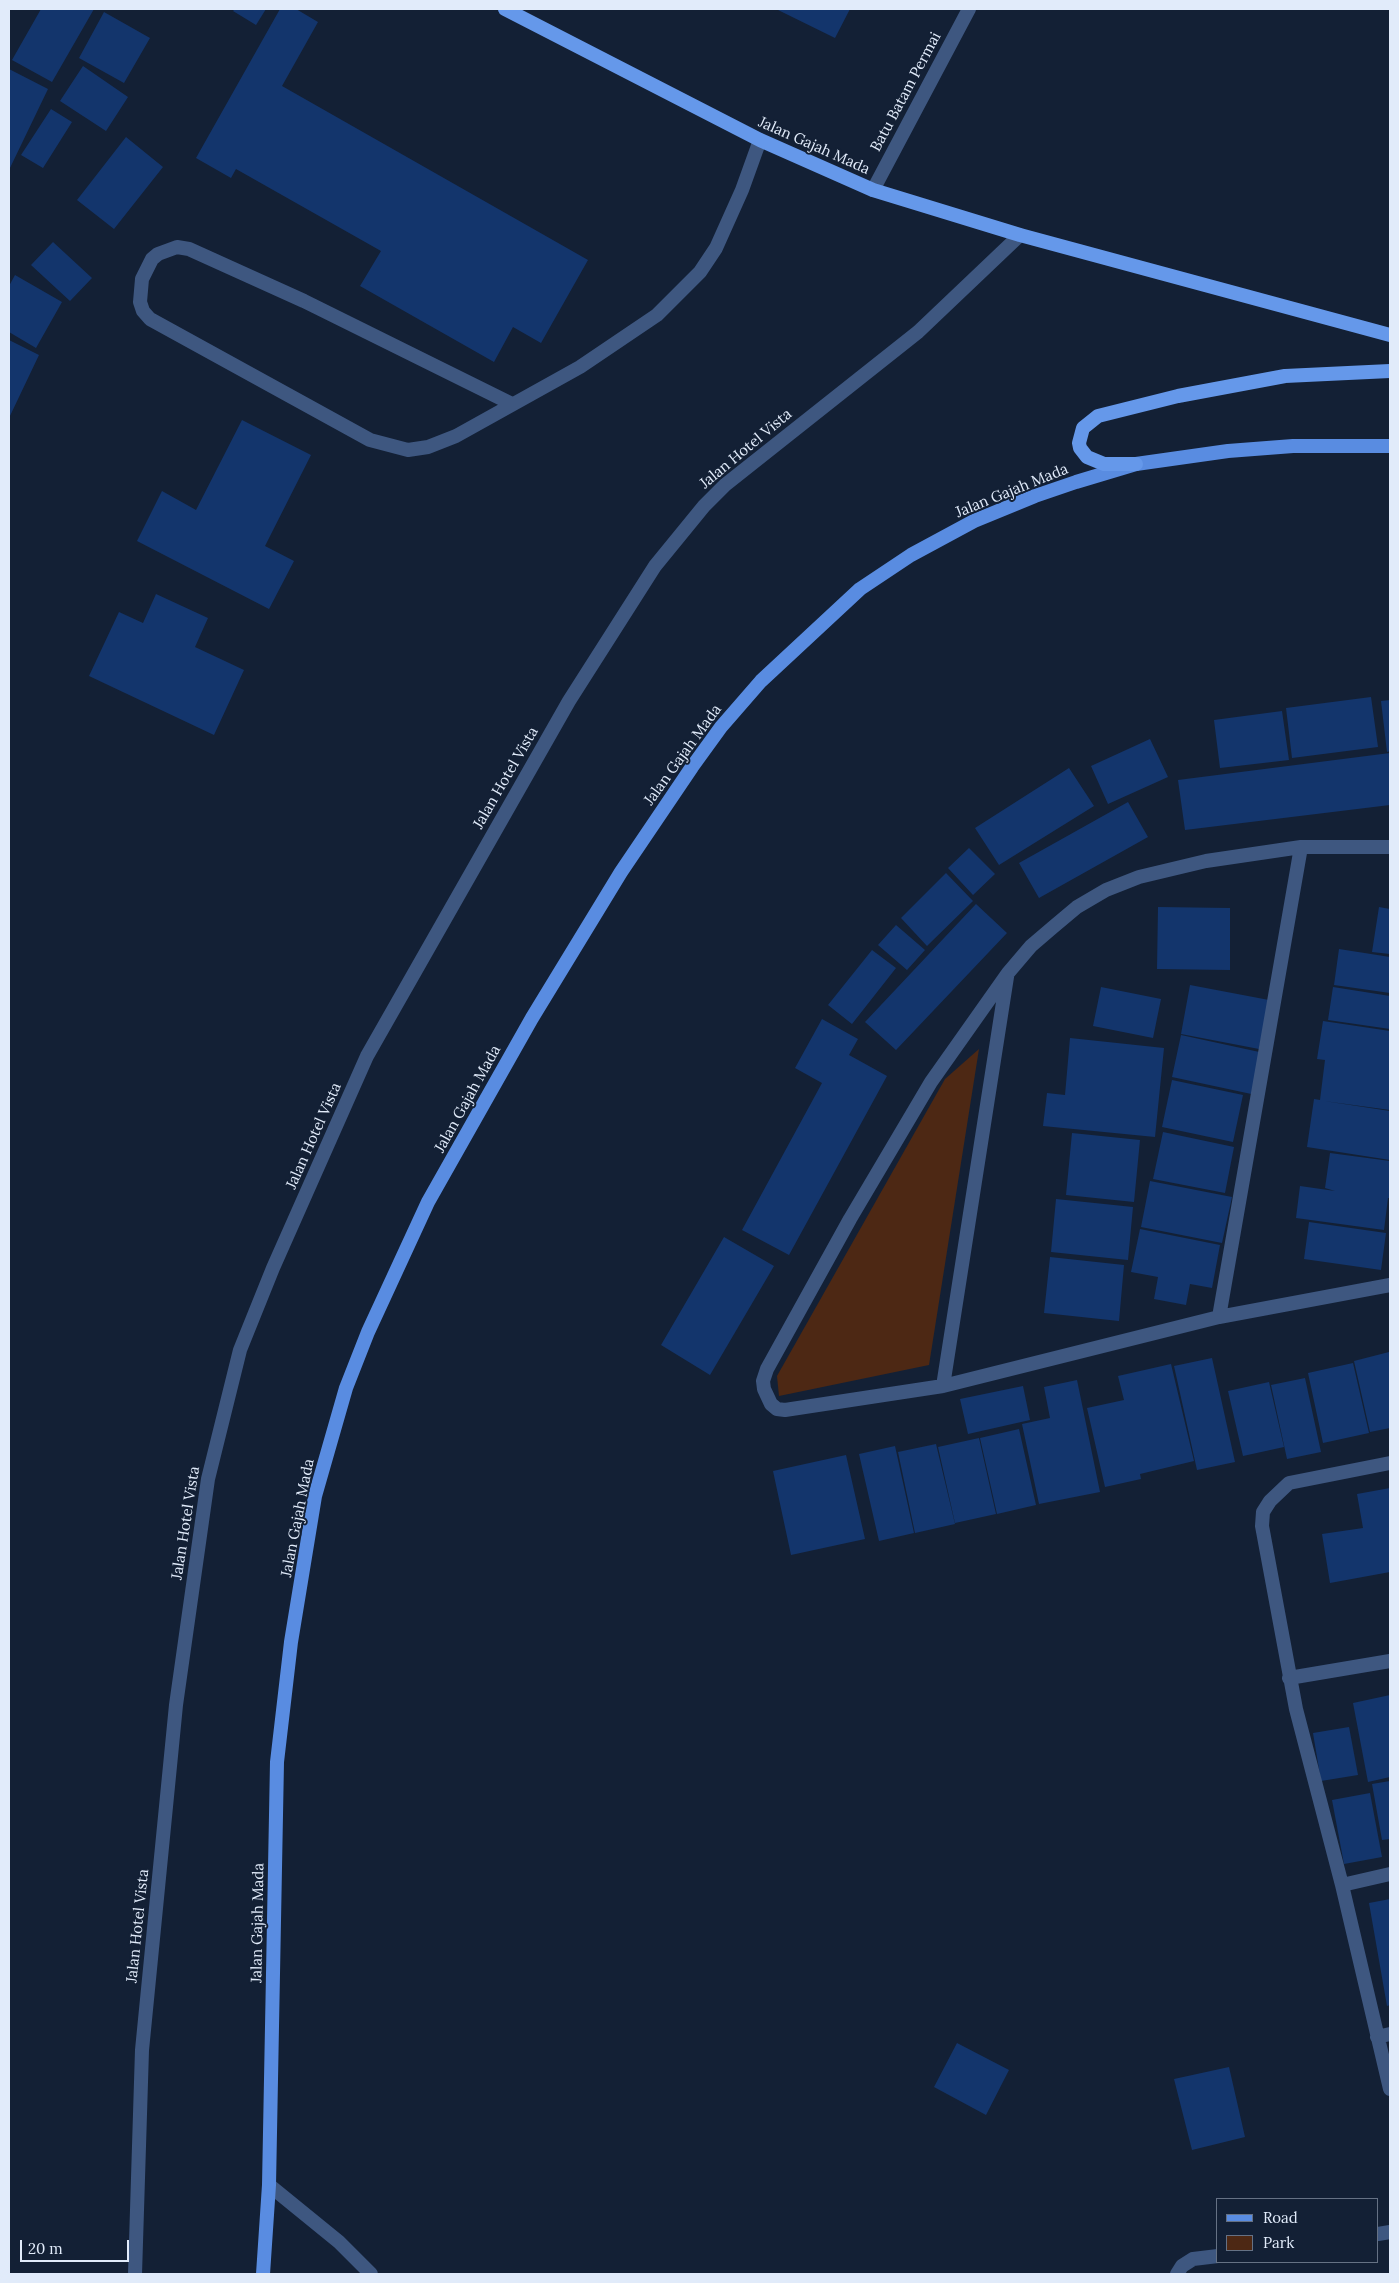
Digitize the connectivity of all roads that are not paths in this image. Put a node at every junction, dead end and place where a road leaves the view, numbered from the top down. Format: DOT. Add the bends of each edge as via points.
graph roads {
  1 [pos="505,9"];
  2 [pos="968,9"];
  3 [pos="760,140"];
  4 [pos="873,190"];
  5 [pos="1020,235"];
  6 [pos="1390,335"];
  7 [pos="1390,371"];
  8 [pos="512,404"];
  9 [pos="1390,446"];
  10 [pos="1136,464"];
  11 [pos="1301,847"];
  12 [pos="1390,847"];
  13 [pos="1008,973"];
  14 [pos="1390,1285"];
  15 [pos="1220,1317"];
  16 [pos="943,1386"];
  17 [pos="1390,1463"];
  18 [pos="1390,1661"];
  19 [pos="1290,1678"];
  20 [pos="1390,1874"];
  21 [pos="1342,1885"];
  22 [pos="1383,2035"];
  23 [pos="1390,2089"];
  24 [pos="269,2185"];
  25 [pos="1216,2256"];
  26 [pos="135,2274"];
  27 [pos="264,2274"];
  28 [pos="370,2274"];
  29 [pos="1177,2274"];
  1 -- 3 [label="highway, Jalan Gajah Mada"];
  2 -- 4 [label="street, Batu Batam Permai"];
  3 -- 4 [label="highway, Jalan Gajah Mada"];
  3 -- 8 [label="street" via="716,248 682,292 657,316 624,339"];
  4 -- 5 [label="highway, Jalan Gajah Mada"];
  5 -- 6 [label="highway, Jalan Gajah Mada"];
  5 -- 26 [label="street, Jalan Hotel Vista" via="918,332 725,485 655,566 569,701 367,1056 273,1268 240,1350 208,1479 176,1705 142,2050"];
  7 -- 10 [label="highway" via="1285,376 1178,396 1098,416 1083,428 1079,443 1086,457 1104,464"];
  8 -- 8 [label="street" via="456,436 428,447 408,450 370,440 150,319 140,302 142,280 158,254 177,247 189,249 304,301"];
  9 -- 10 [label="main road, Jalan Gajah Mada" via="1293,446"];
  10 -- 24 [label="main road, Jalan Gajah Mada" via="1076,482 974,521 911,555 860,589 761,681 721,727 622,872 532,1018 428,1202 346,1388 316,1496 291,1642 277,1762"];
  11 -- 12 [label="street"];
  11 -- 13 [label="street" via="1206,861 1139,877 1106,890 1052,928"];
  11 -- 15 [label="street"];
  13 -- 16 [label="street"];
  13 -- 16 [label="street" via="930,1082 850,1219 763,1381 771,1404 785,1410"];
  14 -- 15 [label="street"];
  15 -- 16 [label="street"];
  17 -- 19 [label="street" via="1289,1483 1270,1501 1264,1512 1262,1526"];
  18 -- 19 [label="street"];
  19 -- 21 [label="street"];
  20 -- 21 [label="street"];
  21 -- 22 [label="street"];
  22 -- 23 [label="street"];
  24 -- 27 [label="main road, Jalan Gajah Mada"];
  24 -- 28 [label="street" via="339,2242"];
  25 -- 29 [label="street" via="1193,2260 1182,2266"];
}
